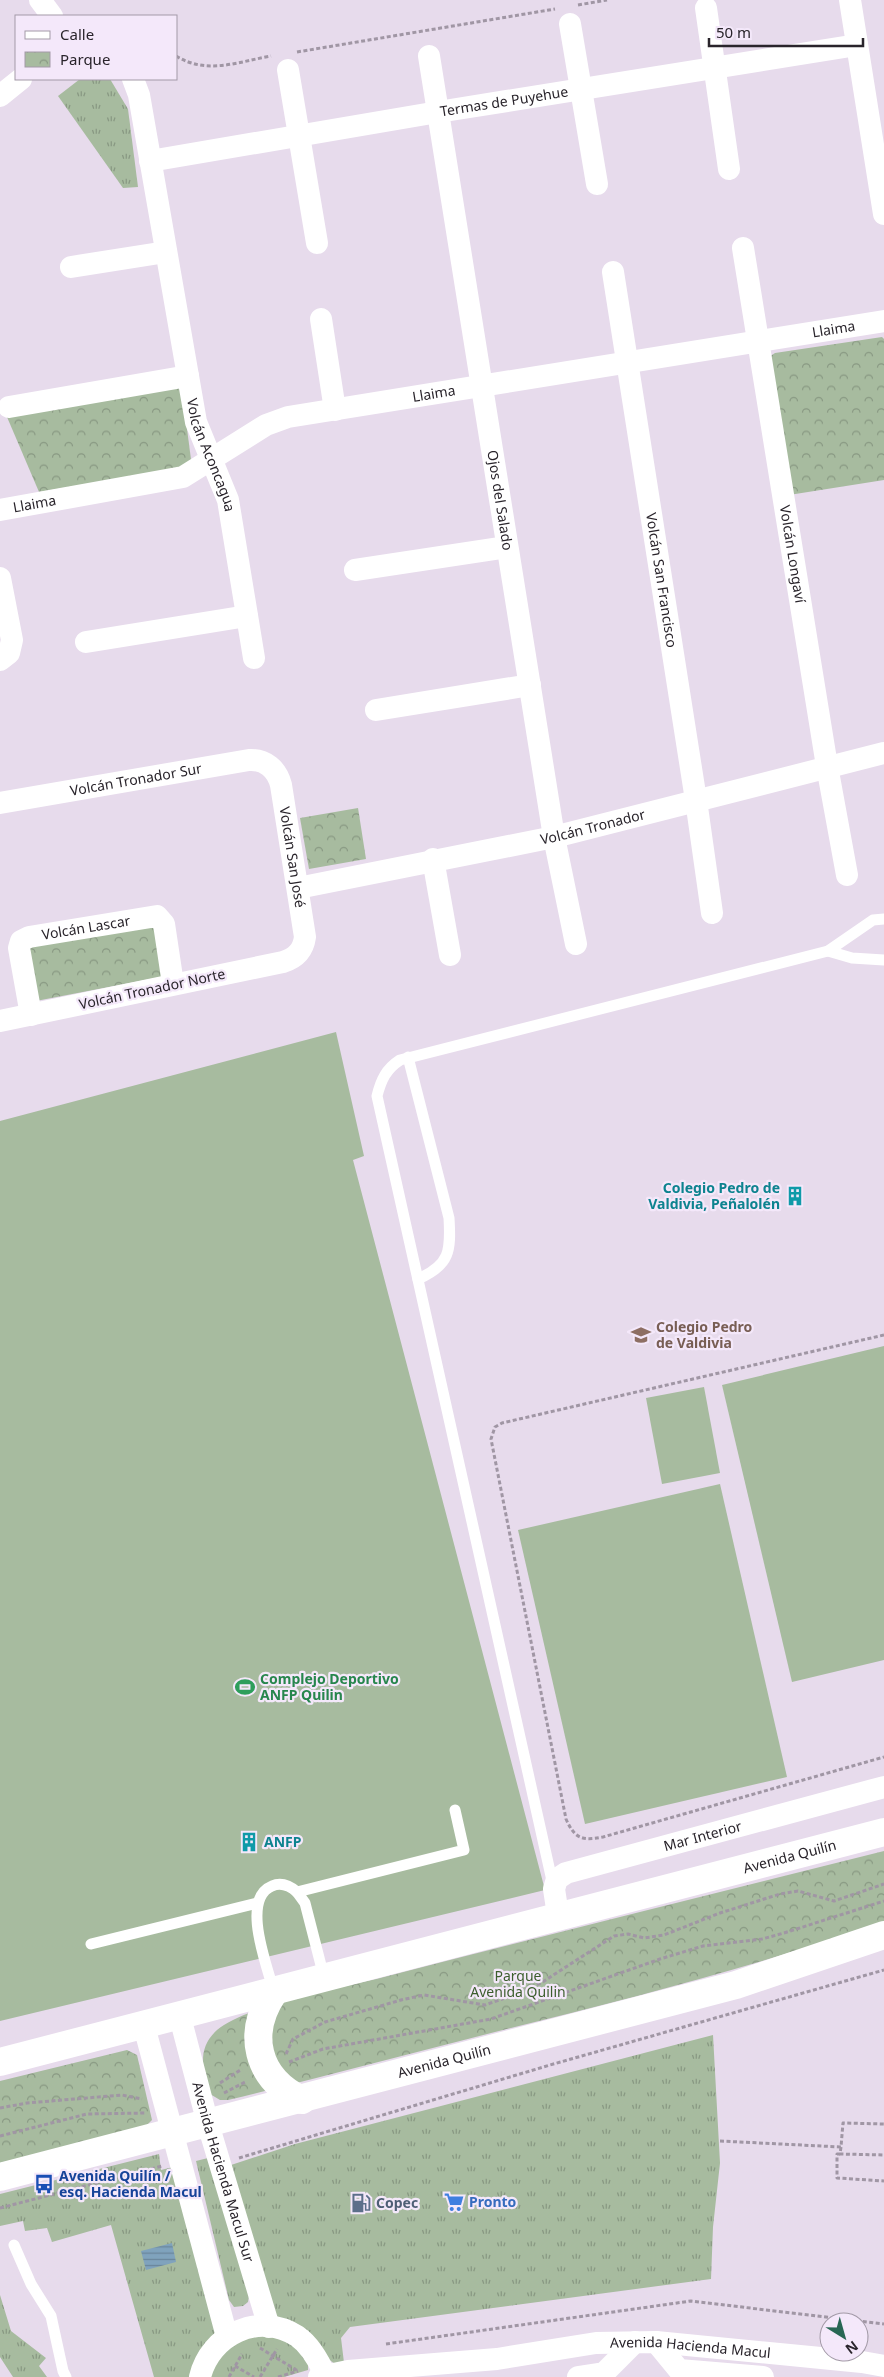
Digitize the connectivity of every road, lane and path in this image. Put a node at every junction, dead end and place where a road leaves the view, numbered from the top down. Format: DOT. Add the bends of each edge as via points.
graph roads {
  1 [pos="40,0"];
  2 [pos="607,0"];
  3 [pos="850,0"];
  4 [pos="706,8"];
  5 [pos="566,13"];
  6 [pos="51,15"];
  7 [pos="857,45"];
  8 [pos="429,56"];
  9 [pos="178,57"];
  10 [pos="285,59"];
  11 [pos="714,68"];
  12 [pos="20,80"];
  13 [pos="133,80"];
  14 [pos="581,89"];
  15 [pos="0,96"];
  16 [pos="438,112"];
  17 [pos="298,135"];
  18 [pos="150,160"];
  19 [pos="729,168"];
  20 [pos="597,184"];
  21 [pos="884,214"];
  22 [pos="316,243"];
  23 [pos="743,248"];
  24 [pos="166,252"];
  25 [pos="71,267"];
  26 [pos="613,272"];
  27 [pos="321,319"];
  28 [pos="884,321"];
  29 [pos="759,341"];
  30 [pos="628,362"];
  31 [pos="188,376"];
  32 [pos="482,386"];
  33 [pos="9,407"];
  34 [pos="335,410"];
  35 [pos="212,458"];
  36 [pos="0,510"];
  37 [pos="507,547"];
  38 [pos="356,570"];
  39 [pos="0,578"];
  40 [pos="247,616"];
  41 [pos="86,642"];
  42 [pos="4,656"];
  43 [pos="254,658"];
  44 [pos="530,685"];
  45 [pos="376,710"];
  46 [pos="884,752"];
  47 [pos="270,766"];
  48 [pos="828,766"];
  49 [pos="696,800"];
  50 [pos="0,803"];
  51 [pos="554,837"];
  52 [pos="433,859"];
  53 [pos="847,875"];
  54 [pos="298,888"];
  55 [pos="712,913"];
  56 [pos="884,919"];
  57 [pos="576,944"];
  58 [pos="301,950"];
  59 [pos="828,951"];
  60 [pos="450,955"];
  61 [pos="884,960"];
  62 [pos="173,984"];
  63 [pos="31,1015"];
  64 [pos="0,1021"];
  65 [pos="408,1057"];
  66 [pos="418,1279"];
  67 [pos="884,1335"];
  68 [pos="884,1757"];
  69 [pos="884,1787"];
  70 [pos="455,1810"];
  71 [pos="884,1832"];
  72 [pos="884,1884"];
  73 [pos="297,1892"];
  74 [pos="884,1901"];
  75 [pos="556,1902"];
  76 [pos="257,1903"];
  77 [pos="884,1935"];
  78 [pos="91,1944"];
  79 [pos="884,1970"];
  80 [pos="324,1978"];
  81 [pos="274,1992"];
  82 [pos="180,2017"];
  83 [pos="144,2026"];
  84 [pos="0,2062"];
  85 [pos="274,2069"];
  86 [pos="302,2100"];
  87 [pos="0,2108"];
  88 [pos="206,2113"];
  89 [pos="162,2115"];
  90 [pos="884,2124"];
  91 [pos="0,2136"];
  92 [pos="720,2141"];
  93 [pos="841,2148"];
  94 [pos="217,2154"];
  95 [pos="840,2154"];
  96 [pos="884,2155"];
  97 [pos="240,2158"];
  98 [pos="179,2162"];
  99 [pos="242,2167"];
  100 [pos="0,2177"];
  101 [pos="884,2181"];
  102 [pos="0,2208"];
  103 [pos="14,2245"];
  104 [pos="884,2324"];
  105 [pos="275,2335"];
  106 [pos="227,2337"];
  107 [pos="646,2342"];
  108 [pos="257,2346"];
  109 [pos="378,2346"];
  110 [pos="245,2350"];
  111 [pos="273,2356"];
  112 [pos="497,2359"];
  113 [pos="228,2361"];
  114 [pos="235,2366"];
  115 [pos="878,2366"];
  116 [pos="315,2374"];
  117 [pos="66,2377"];
  118 [pos="200,2377"];
  119 [pos="229,2377"];
  120 [pos="254,2377"];
  121 [pos="260,2377"];
  122 [pos="278,2377"];
  123 [pos="450,2377"];
  124 [pos="578,2377"];
  125 [pos="763,2377"];
  126 [pos="841,2377"];
  1 -- 6 [label="street"];
  2 -- 5 [label="path"];
  3 -- 7 [label="street"];
  4 -- 11 [label="street"];
  5 -- 10 [label="path"];
  5 -- 14 [label="street"];
  7 -- 11 [label="street, Termas de Puyehue"];
  7 -- 21 [label="street"];
  8 -- 16 [label="street, Ojos del Salado"];
  9 -- 10 [label="path" via="188,63 212,67"];
  10 -- 17 [label="street"];
  11 -- 14 [label="street, Termas de Puyehue"];
  11 -- 19 [label="street"];
  12 -- 15 [label="street"];
  13 -- 18 [label="street, Volcán Aconcagua"];
  14 -- 16 [label="street, Termas de Puyehue"];
  14 -- 20 [label="street"];
  16 -- 17 [label="street, Termas de Puyehue"];
  16 -- 32 [label="street, Ojos del Salado"];
  17 -- 18 [label="street, Termas de Puyehue"];
  17 -- 22 [label="street"];
  18 -- 24 [label="street, Volcán Aconcagua"];
  23 -- 29 [label="street, Volcán Longaví"];
  24 -- 25 [label="street"];
  24 -- 31 [label="street, Volcán Aconcagua"];
  26 -- 30 [label="street, Volcán San Francisco"];
  27 -- 34 [label="street"];
  28 -- 29 [label="street, Llaima"];
  29 -- 30 [label="street, Llaima"];
  29 -- 48 [label="street, Volcán Longaví"];
  30 -- 32 [label="street, Llaima"];
  30 -- 49 [label="street, Volcán San Francisco"];
  31 -- 33 [label="street"];
  31 -- 35 [label="street, Volcán Aconcagua" via="196,422"];
  32 -- 34 [label="street, Llaima"];
  32 -- 37 [label="street, Ojos del Salado"];
  34 -- 35 [label="street, Llaima" via="275,420"];
  35 -- 36 [label="street, Llaima" via="182,477 171,480"];
  35 -- 40 [label="street, Volcán Aconcagua" via="228,500"];
  37 -- 38 [label="street"];
  37 -- 44 [label="street, Ojos del Salado"];
  39 -- 42 [label="street" via="12,640"];
  40 -- 41 [label="street"];
  40 -- 43 [label="street, Volcán Aconcagua"];
  44 -- 45 [label="street"];
  44 -- 51 [label="street, Ojos del Salado"];
  46 -- 48 [label="street, Volcán Tronador"];
  47 -- 50 [label="street, Volcán Tronador Sur" via="249,760"];
  47 -- 54 [label="street, Volcán San José" via="281,785"];
  48 -- 49 [label="street, Volcán Tronador"];
  48 -- 53 [label="street, Volcán Longaví"];
  49 -- 51 [label="street, Volcán Tronador"];
  49 -- 55 [label="street, Volcán San Francisco"];
  51 -- 52 [label="street, Volcán Tronador"];
  51 -- 57 [label="street, Ojos del Salado"];
  52 -- 54 [label="street, Volcán Tronador"];
  52 -- 60 [label="street"];
  54 -- 58 [label="street, Volcán San José" via="305,938"];
  56 -- 59 [label="lane" via="873,920"];
  58 -- 62 [label="street, Volcán Tronador Norte" via="283,962"];
  59 -- 61 [label="lane" via="852,958"];
  59 -- 65 [label="lane"];
  62 -- 63 [label="street, Volcán Tronador Norte"];
  62 -- 63 [label="street, Volcán Lascar" via="164,924 157,916 29,937 21,941 19,948"];
  63 -- 64 [label="street, Volcán Tronador Norte"];
  65 -- 66 [label="lane" via="386,1072 378,1096"];
  65 -- 66 [label="lane" via="449,1218 450,1236 449,1253 443,1262 433,1272"];
  66 -- 75 [label="lane"];
  67 -- 68 [label="path" via="502,1423 495,1427 491,1439 564,1809 572,1831 580,1838 603,1837"];
  69 -- 75 [label="street, Mar Interior" via="566,1873 557,1879"];
  70 -- 73 [label="lane" via="464,1850"];
  71 -- 75 [label="main road, Avenida Quilín"];
  72 -- 85 [label="path" via="834,1901 798,1891 780,1894 664,1935 644,1938 628,1934 614,1936 541,1983 485,2005 424,1995 325,2022 293,2039"];
  73 -- 76 [label="lane" via="281,1884 272,1886"];
  73 -- 80 [label="lane" via="305,1903"];
  74 -- 85 [label="path" via="784,1934 703,1946 660,1958 491,2019 323,2049"];
  75 -- 80 [label="main road, Avenida Quilín"];
  76 -- 78 [label="lane"];
  76 -- 81 [label="lane" via="256,1918"];
  77 -- 86 [label="main road, Avenida Quilín" via="736,1985"];
  79 -- 97 [label="path" via="559,2062"];
  80 -- 81 [label="main road, Avenida Quilín"];
  81 -- 82 [label="main road, Avenida Quilín"];
  81 -- 85 [label="main road" via="262,2012 258,2035 261,2058"];
  82 -- 83 [label="main road, Avenida Quilín"];
  82 -- 88 [label="street, Avenida Hacienda Macul Sur"];
  83 -- 84 [label="main road, Avenida Quilín"];
  83 -- 89 [label="street"];
  85 -- 86 [label="main road" via="282,2088"];
  85 -- 88 [label="path"];
  86 -- 88 [label="main road, Avenida Quilín"];
  87 -- 89 [label="path" via="122,2095"];
  88 -- 89 [label="main road, Avenida Quilín"];
  88 -- 94 [label="street, Avenida Hacienda Macul Sur"];
  89 -- 91 [label="path" via="87,2114"];
  89 -- 98 [label="street"];
  89 -- 100 [label="main road, Avenida Quilín"];
  90 -- 93 [label="path" via="843,2123"];
  92 -- 93 [label="path"];
  93 -- 95 [label="path"];
  94 -- 97 [label="path"];
  94 -- 105 [label="street, Avenida Hacienda Macul Sur"];
  95 -- 96 [label="path"];
  95 -- 101 [label="path" via="837,2154 837,2178"];
  97 -- 99 [label="path"];
  98 -- 102 [label="path"];
  98 -- 106 [label="street"];
  103 -- 117 [label="lane" via="31,2284 51,2316"];
  104 -- 109 [label="path" via="690,2301"];
  105 -- 106 [label="street" via="254,2326"];
  105 -- 111 [label="path"];
  105 -- 116 [label="street" via="287,2331 298,2337 314,2355"];
  106 -- 118 [label="street" via="214,2347"];
  107 -- 112 [label="street, Avenida Hacienda Macul" via="596,2343"];
  107 -- 115 [label="street, Avenida Hacienda Macul"];
  107 -- 124 [label="street" via="604,2373"];
  107 -- 125 [label="street" via="679,2370"];
  108 -- 111 [label="path"];
  110 -- 114 [label="path"];
  111 -- 116 [label="path"];
  111 -- 121 [label="path"];
  112 -- 116 [label="street, Avenida Hacienda Macul"];
  112 -- 123 [label="street, Avenida Hacienda Macul"];
  113 -- 114 [label="path"];
  114 -- 119 [label="path"];
  114 -- 120 [label="path"];
  115 -- 126 [label="street"];
  116 -- 122 [label="path"];
}
